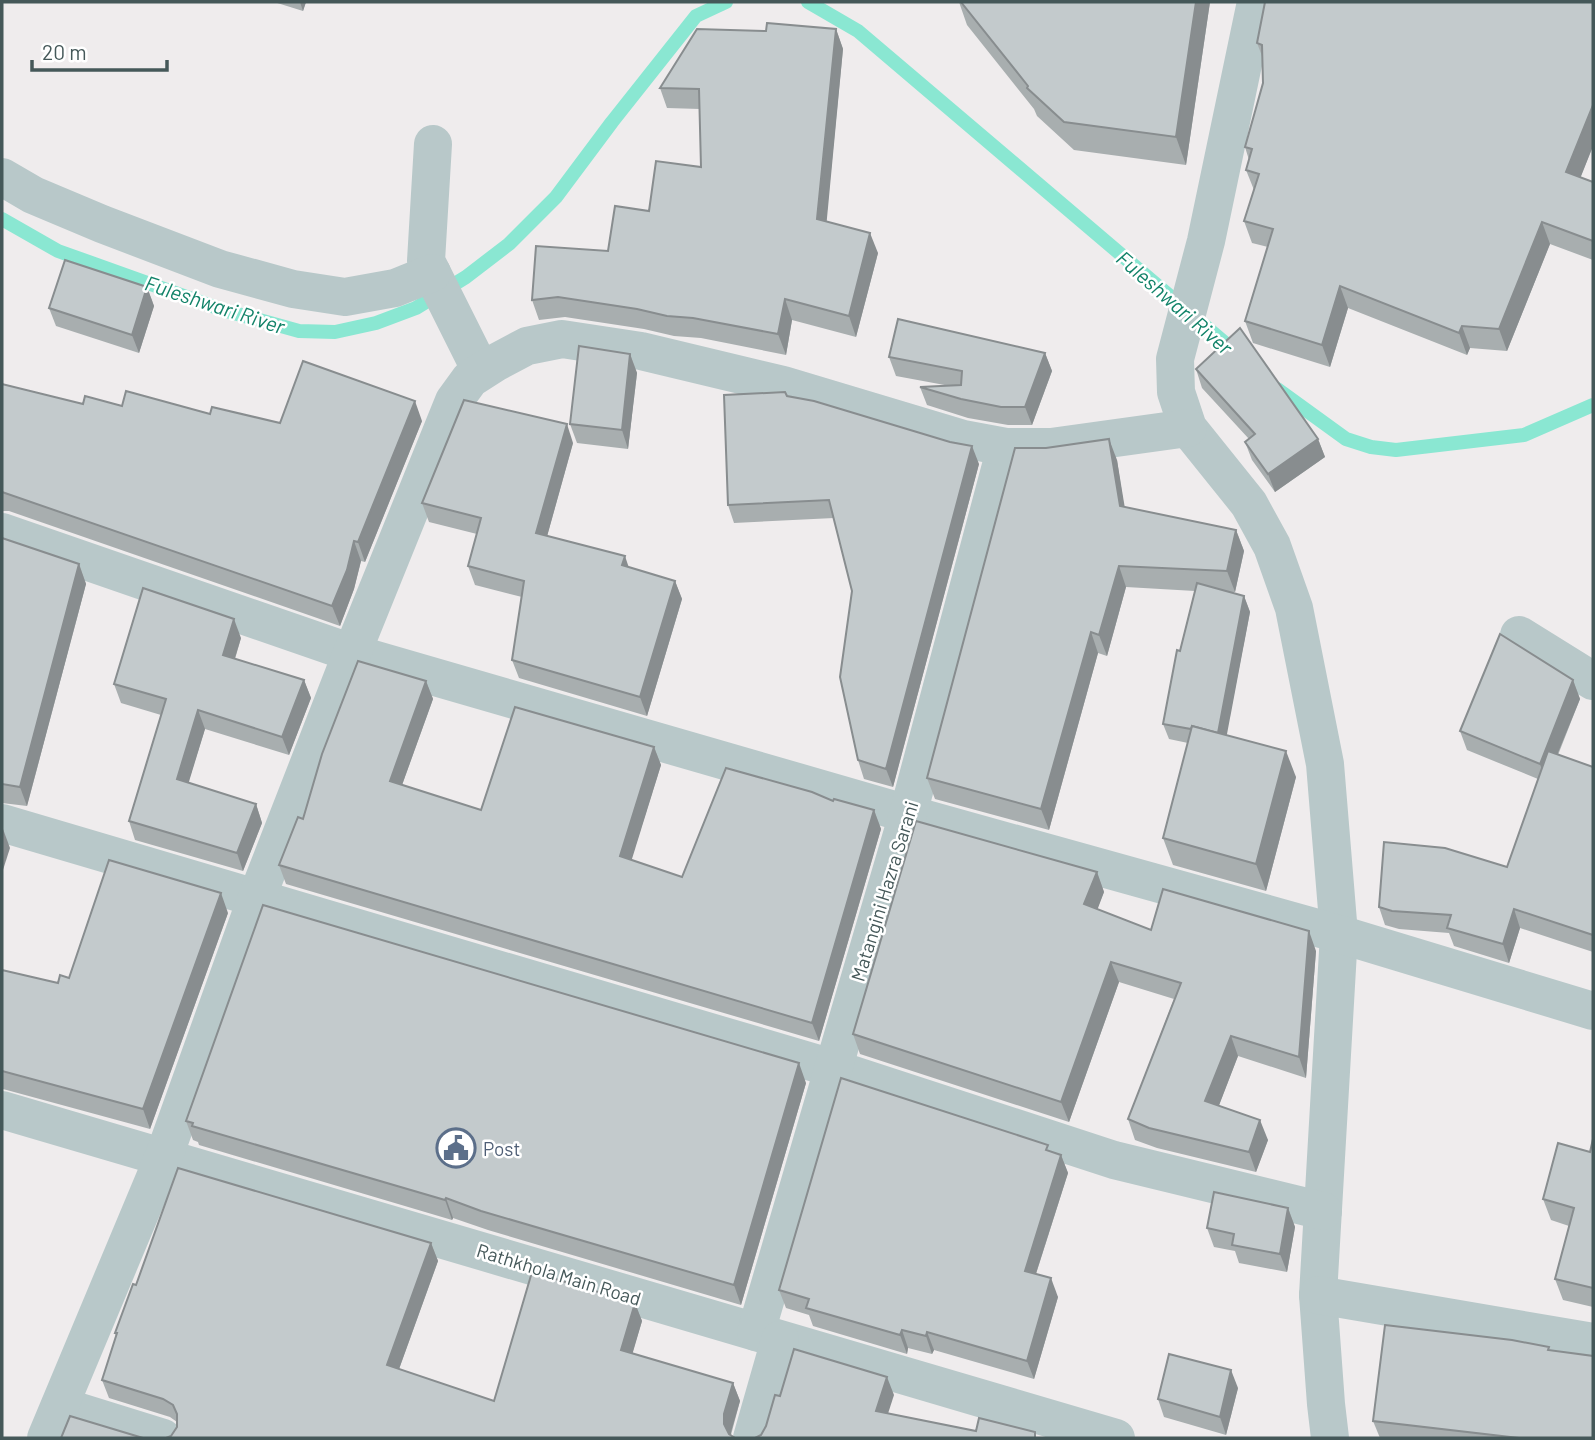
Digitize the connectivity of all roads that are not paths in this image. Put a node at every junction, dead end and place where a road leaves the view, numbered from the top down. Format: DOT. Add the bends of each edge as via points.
graph roads {
  1 [pos="1256,2"];
  2 [pos="433,144"];
  3 [pos="2,177"];
  4 [pos="434,277"];
  5 [pos="481,371"];
  6 [pos="1188,428"];
  7 [pos="1006,447"];
  8 [pos="2,532"];
  9 [pos="1519,635"];
  10 [pos="352,653"];
  11 [pos="1593,681"];
  12 [pos="908,814"];
  13 [pos="2,824"];
  14 [pos="257,897"];
  15 [pos="1339,934"];
  16 [pos="1593,1011"];
  17 [pos="832,1068"];
  18 [pos="2,1110"];
  19 [pos="164,1156"];
  20 [pos="1323,1211"];
  21 [pos="1318,1295"];
  22 [pos="768,1336"];
  23 [pos="1593,1342"];
  24 [pos="53,1422"];
  25 [pos="163,1438"];
  26 [pos="752,1438"];
  27 [pos="1116,1438"];
  28 [pos="1330,1438"];
  1 -- 6 [label="street" via="1206,241 1175,359 1176,392"];
  2 -- 4 [label="street" via="426,261"];
  3 -- 4 [label="street" via="33,195 220,269 293,289 345,297"];
  4 -- 5 [label="street"];
  5 -- 7 [label="street" via="527,346 562,339 641,351 783,385 963,439"];
  5 -- 10 [label="street" via="454,401"];
  6 -- 7 [label="street" via="1051,447"];
  6 -- 15 [label="street" via="1249,504 1272,546 1294,608 1325,764"];
  7 -- 12 [label="street, Matangini Hazra Sarani"];
  8 -- 10 [label="street"];
  9 -- 11 [label="street"];
  10 -- 12 [label="street"];
  10 -- 14 [label="street"];
  12 -- 15 [label="street"];
  12 -- 17 [label="street, Matangini Hazra Sarani"];
  13 -- 14 [label="street"];
  14 -- 17 [label="street"];
  14 -- 19 [label="street"];
  15 -- 16 [label="street"];
  15 -- 20 [label="street"];
  17 -- 20 [label="street" via="1114,1160"];
  17 -- 22 [label="street, Matangini Hazra Sarani"];
  18 -- 19 [label="street, Rathkhola Main Road"];
  19 -- 22 [label="street, Rathkhola Main Road"];
  19 -- 24 [label="street"];
  20 -- 21 [label="street"];
  21 -- 23 [label="street"];
  21 -- 28 [label="street"];
  22 -- 26 [label="street, Matangini Hazra Sarani"];
  22 -- 27 [label="street, Rathkhola Main Road"];
  24 -- 25 [label="street"];
}
